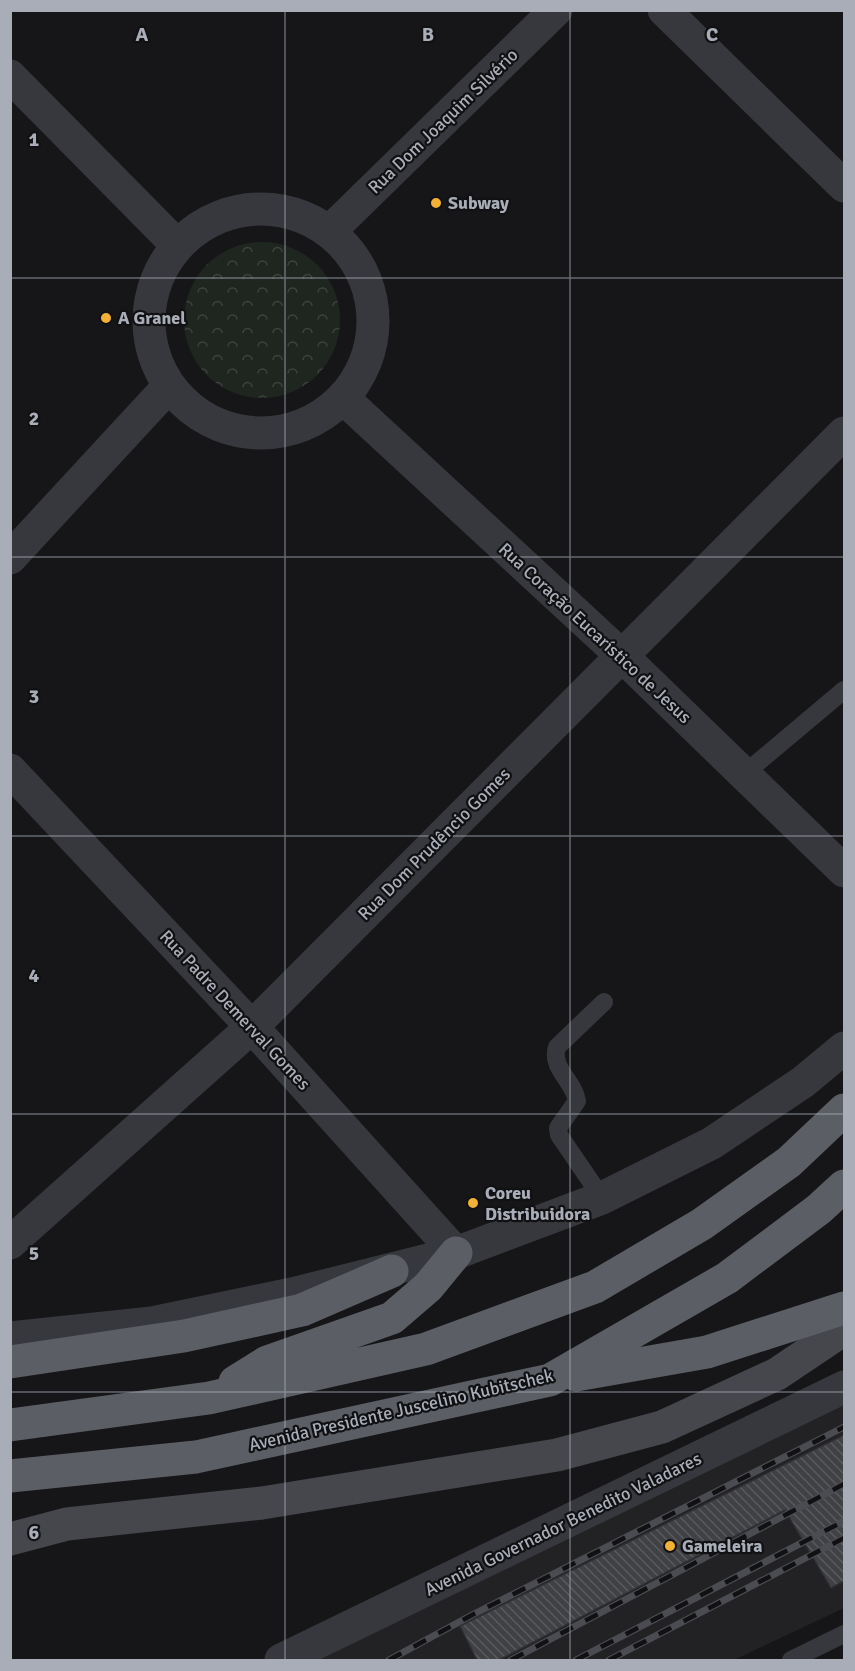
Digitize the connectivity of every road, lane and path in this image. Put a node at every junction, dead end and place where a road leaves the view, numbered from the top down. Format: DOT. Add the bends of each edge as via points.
graph roads {
  1 [pos="556,10"];
  2 [pos="664,10"];
  3 [pos="10,76"];
  4 [pos="844,186"];
  5 [pos="330,231"];
  6 [pos="177,245"];
  7 [pos="169,386"];
  8 [pos="343,398"];
  9 [pos="844,433"];
  10 [pos="10,558"];
  11 [pos="621,655"];
  12 [pos="844,690"];
  13 [pos="10,770"];
  14 [pos="744,774"];
  15 [pos="844,871"];
  16 [pos="604,1002"];
  17 [pos="252,1027"];
  18 [pos="844,1048"];
  19 [pos="844,1110"];
  20 [pos="844,1186"];
  21 [pos="602,1198"];
  22 [pos="10,1243"];
  23 [pos="456,1253"];
  24 [pos="392,1271"];
  25 [pos="844,1308"];
  26 [pos="844,1329"];
  27 [pos="10,1338"];
  28 [pos="10,1362"];
  29 [pos="550,1380"];
  30 [pos="844,1387"];
  31 [pos="209,1398"];
  32 [pos="13,1424"];
  33 [pos="16,1477"];
  34 [pos="10,1539"];
  35 [pos="844,1634"];
  36 [pos="281,1660"];
  37 [pos="791,1660"];
  1 -- 5 [label="street, Rua Dom Joaquim Silvério"];
  2 -- 4 [label="street"];
  3 -- 6 [label="street"];
  5 -- 6 [label="street" via="300,215 268,208 234,211 203,224"];
  5 -- 8 [label="street" via="356,259 371,293 374,331 365,367"];
  6 -- 7 [label="street" via="156,277 148,315 152,352"];
  7 -- 8 [label="street" via="192,410 221,426 254,433 287,430 318,418"];
  7 -- 10 [label="street"];
  8 -- 11 [label="street, Rua Coração Eucarístico de Jesus"];
  9 -- 11 [label="street, Rua Dom Prudêncio Gomes"];
  11 -- 14 [label="street, Rua Coração Eucarístico de Jesus"];
  11 -- 17 [label="street, Rua Dom Prudêncio Gomes"];
  12 -- 14 [label="lane"];
  13 -- 17 [label="street, Rua Padre Demerval Gomes"];
  14 -- 15 [label="street, Rua Coração Eucarístico de Jesus"];
  16 -- 21 [label="lane" via="557,1047 555,1055 577,1101 558,1128 559,1135"];
  17 -- 22 [label="street, Rua Dom Prudêncio Gomes"];
  17 -- 23 [label="street, Rua Padre Demerval Gomes"];
  18 -- 21 [label="street" via="803,1082 711,1143"];
  19 -- 31 [label="highway" via="789,1162 702,1224 595,1287 426,1349"];
  20 -- 29 [label="highway, Avenida Presidente Juscelino Kubitschek" via="727,1278"];
  21 -- 23 [label="street"];
  23 -- 24 [label="street"];
  23 -- 31 [label="highway" via="428,1287 392,1318 267,1362"];
  24 -- 27 [label="street" via="152,1323"];
  24 -- 28 [label="highway" via="302,1310 184,1336"];
  25 -- 29 [label="highway" via="707,1352"];
  26 -- 34 [label="main road" via="777,1374 662,1428 557,1455 262,1503 67,1524"];
  29 -- 33 [label="highway, Avenida Presidente Juscelino Kubitschek" via="196,1457"];
  30 -- 36 [label="street, Avenida Governador Benedito Valadares"];
  31 -- 32 [label="highway"];
  35 -- 37 [label="lane"];
}
